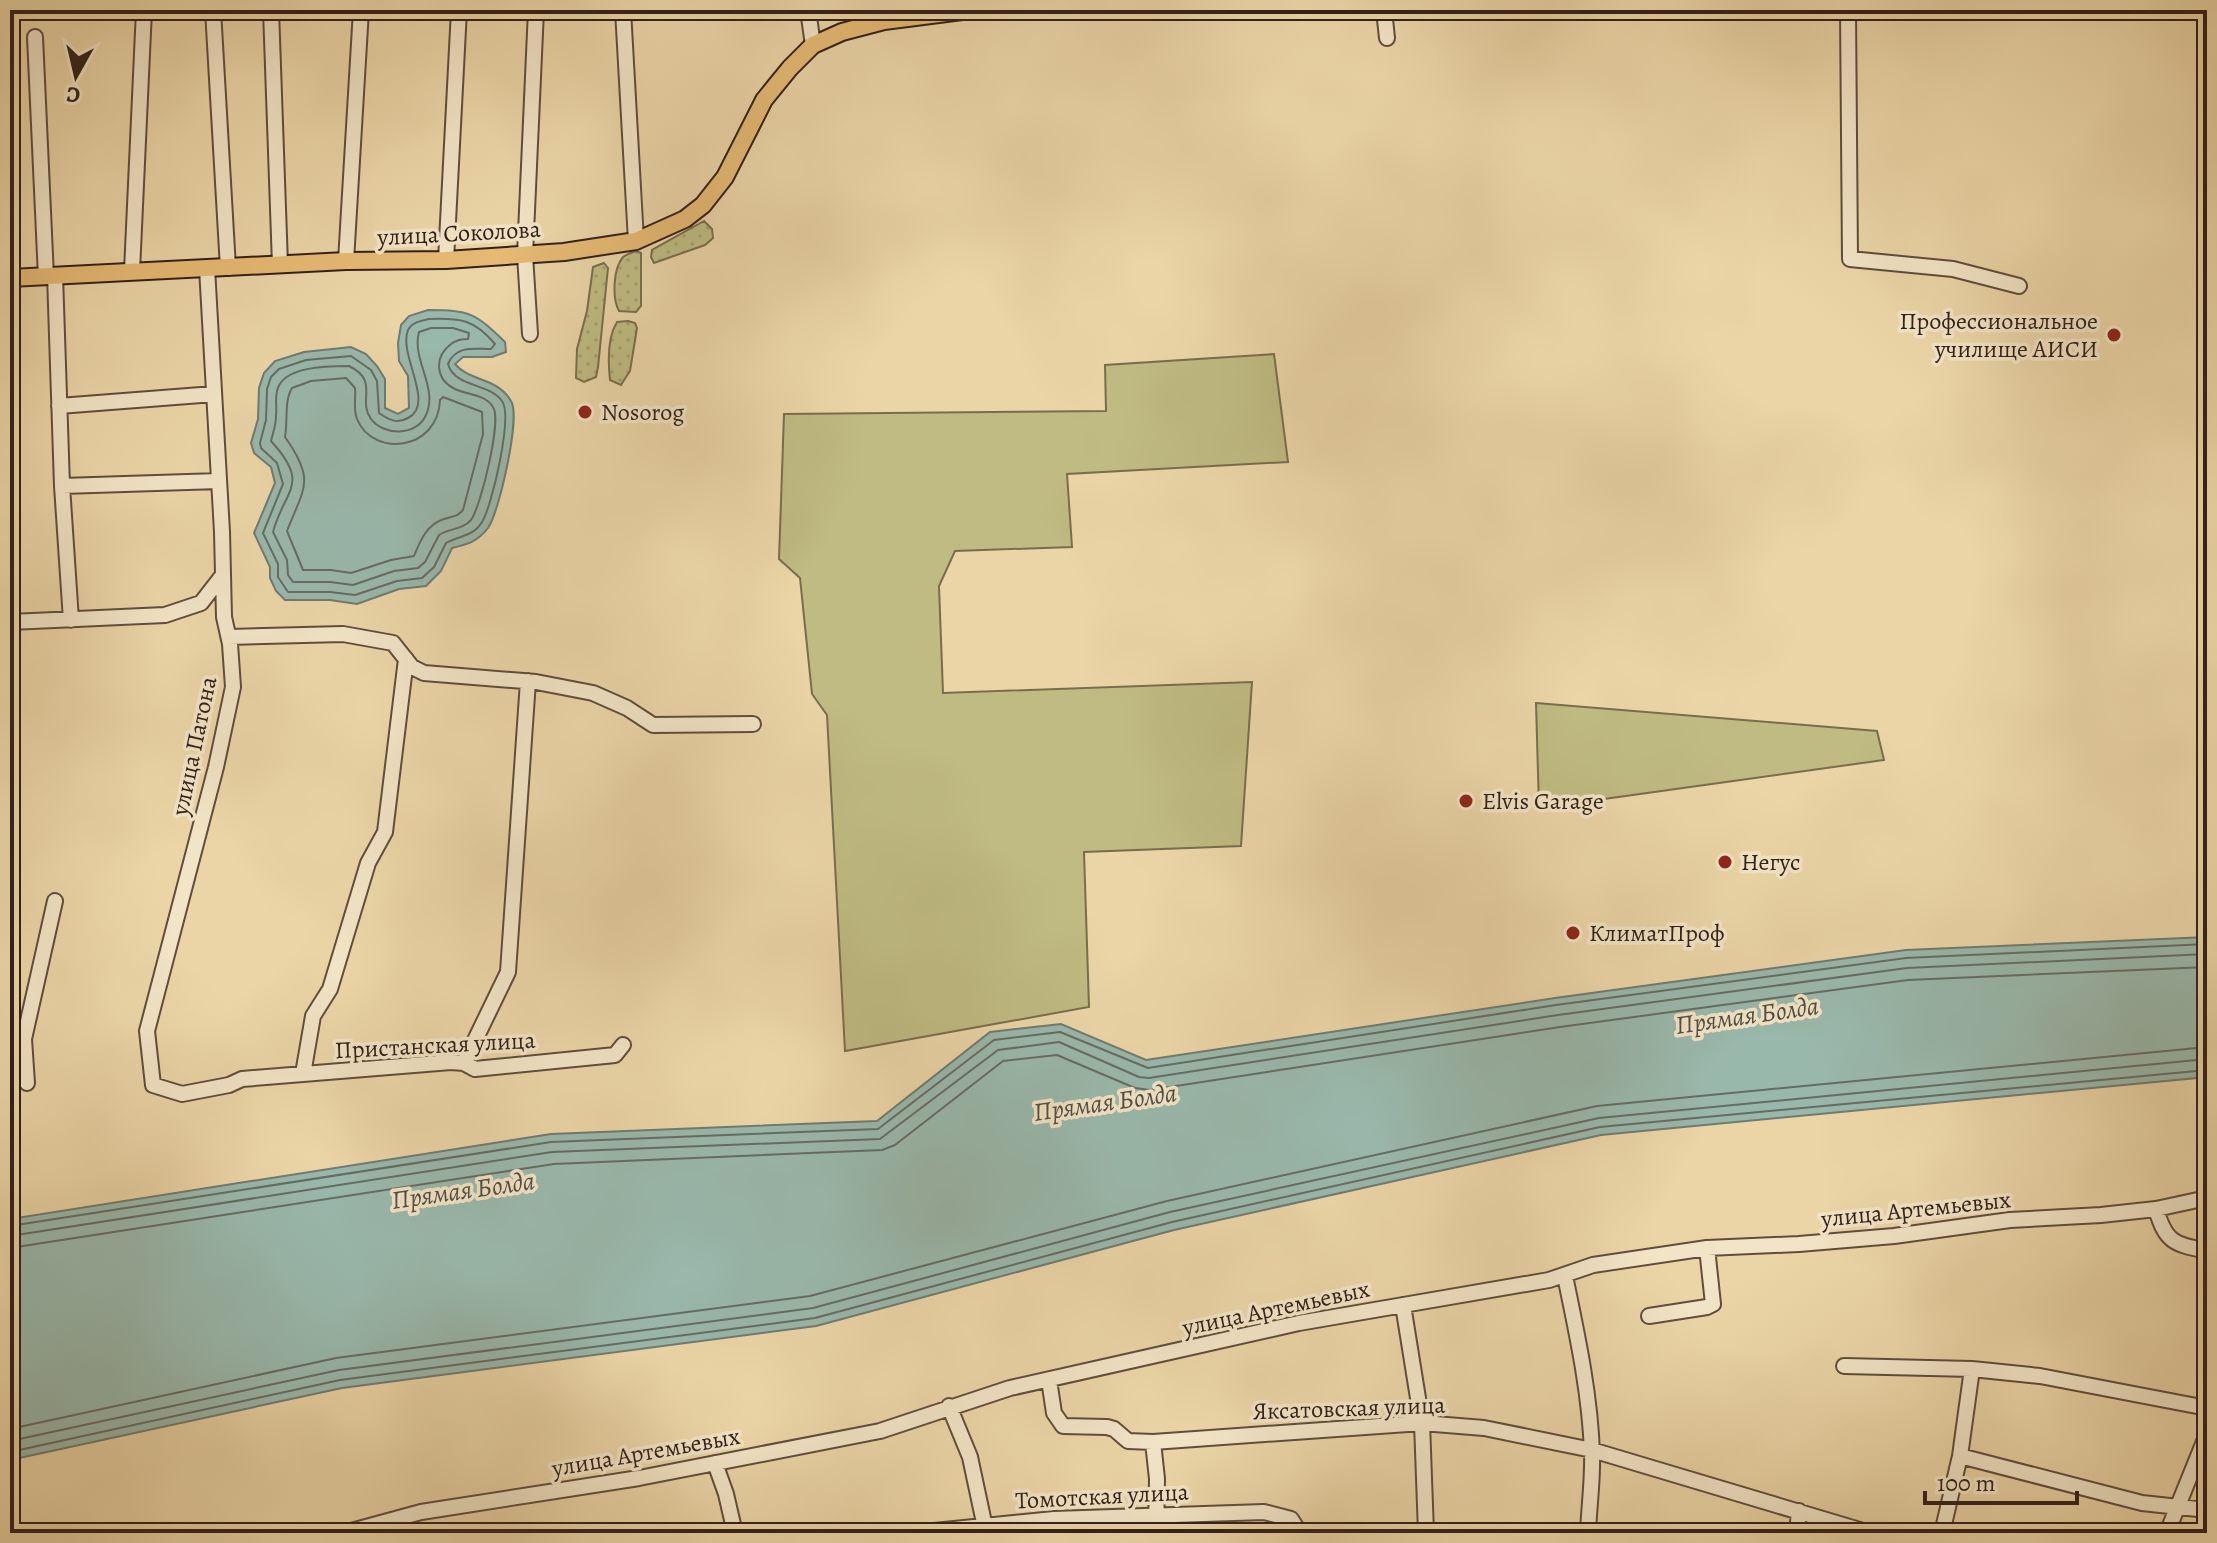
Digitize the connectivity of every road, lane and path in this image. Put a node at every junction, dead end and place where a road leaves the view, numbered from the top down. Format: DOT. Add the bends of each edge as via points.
graph roads {
  1 [pos="144,10"];
  2 [pos="213,10"];
  3 [pos="271,10"];
  4 [pos="361,10"];
  5 [pos="459,10"];
  6 [pos="536,10"];
  7 [pos="623,10"];
  8 [pos="808,10"];
  9 [pos="970,10"];
  10 [pos="1384,10"];
  11 [pos="1848,10"];
  12 [pos="35,37"];
  13 [pos="1387,38"];
  14 [pos="813,45"];
  15 [pos="636,241"];
  16 [pos="525,255"];
  17 [pos="446,260"];
  18 [pos="346,261"];
  19 [pos="280,265"];
  20 [pos="207,268"];
  21 [pos="228,268"];
  22 [pos="132,271"];
  23 [pos="51,276"];
  24 [pos="10,278"];
  25 [pos="2019,286"];
  26 [pos="530,334"];
  27 [pos="214,394"];
  28 [pos="59,406"];
  29 [pos="219,481"];
  30 [pos="62,486"];
  31 [pos="222,576"];
  32 [pos="71,620"];
  33 [pos="10,622"];
  34 [pos="229,637"];
  35 [pos="406,659"];
  36 [pos="528,681"];
  37 [pos="753,724"];
  38 [pos="55,901"];
  39 [pos="623,1045"];
  40 [pos="464,1063"];
  41 [pos="303,1074"];
  42 [pos="27,1083"];
  43 [pos="153,1085"];
  44 [pos="2207,1198"];
  45 [pos="2156,1209"];
  46 [pos="1707,1248"];
  47 [pos="2207,1251"];
  48 [pos="1565,1276"];
  49 [pos="1403,1305"];
  50 [pos="1649,1316"];
  51 [pos="1844,1366"];
  52 [pos="1972,1369"];
  53 [pos="1049,1380"];
  54 [pos="949,1406"];
  55 [pos="2207,1408"];
  56 [pos="1422,1423"];
  57 [pos="2207,1434"];
  58 [pos="1153,1442"];
  59 [pos="1592,1450"];
  60 [pos="1960,1456"];
  61 [pos="715,1463"];
  62 [pos="2176,1508"];
  63 [pos="2207,1510"];
  64 [pos="1799,1511"];
  65 [pos="1156,1514"];
  66 [pos="986,1529"];
  67 [pos="344,1533"];
  68 [pos="735,1533"];
  69 [pos="914,1533"];
  70 [pos="1156,1533"];
  71 [pos="1300,1533"];
  72 [pos="1426,1533"];
  73 [pos="1588,1533"];
  74 [pos="1797,1533"];
  75 [pos="1870,1533"];
  76 [pos="1942,1533"];
  77 [pos="2167,1533"];
  1 -- 22 [label="street"];
  2 -- 21 [label="street"];
  3 -- 19 [label="street"];
  4 -- 18 [label="street"];
  5 -- 17 [label="street"];
  6 -- 16 [label="street"];
  7 -- 15 [label="street"];
  8 -- 14 [label="street"];
  9 -- 14 [label="main road" via="884,21"];
  10 -- 13 [label="street"];
  11 -- 25 [label="street" via="1850,259 1953,269"];
  12 -- 23 [label="street"];
  14 -- 15 [label="main road, улица Соколова" via="764,100 715,193 685,219"];
  15 -- 16 [label="main road, улица Соколова"];
  16 -- 17 [label="main road, улица Соколова"];
  16 -- 26 [label="street"];
  17 -- 18 [label="main road, улица Соколова"];
  18 -- 19 [label="main road, улица Соколова"];
  19 -- 21 [label="main road, улица Соколова"];
  20 -- 21 [label="main road, улица Соколова"];
  20 -- 22 [label="main road, улица Соколова"];
  20 -- 27 [label="street, улица Патона"];
  22 -- 23 [label="main road, улица Соколова"];
  23 -- 24 [label="main road, улица Соколова"];
  23 -- 28 [label="street"];
  27 -- 28 [label="street"];
  27 -- 29 [label="street, улица Патона"];
  28 -- 30 [label="street"];
  29 -- 30 [label="street"];
  29 -- 31 [label="street, улица Патона"];
  30 -- 32 [label="street"];
  31 -- 32 [label="street" via="201,603 165,615"];
  31 -- 34 [label="street, улица Патона"];
  32 -- 33 [label="street"];
  34 -- 35 [label="street" via="343,634 393,643"];
  34 -- 43 [label="street, улица Патона" via="233,687 147,1031"];
  35 -- 36 [label="street" via="424,673"];
  35 -- 41 [label="street" via="385,832 368,863 330,989 313,1016"];
  36 -- 37 [label="street" via="593,693 653,725"];
  36 -- 40 [label="street" via="508,972"];
  38 -- 42 [label="street" via="24,1039"];
  39 -- 40 [label="street, Пристанская улица" via="615,1055 475,1069"];
  40 -- 41 [label="street, Пристанская улица"];
  41 -- 43 [label="street, Пристанская улица" via="242,1079 182,1094"];
  44 -- 45 [label="street, улица Артемьевых"];
  45 -- 46 [label="street, улица Артемьевых" via="2010,1220 1894,1236"];
  45 -- 47 [label="street" via="2172,1242"];
  46 -- 48 [label="street, улица Артемьевых" via="1593,1265"];
  46 -- 50 [label="street" via="1713,1304"];
  48 -- 49 [label="street, улица Артемьевых"];
  48 -- 59 [label="street" via="1582,1359"];
  49 -- 53 [label="street, улица Артемьевых"];
  49 -- 56 [label="street"];
  51 -- 52 [label="street"];
  52 -- 55 [label="street" via="2040,1376"];
  52 -- 60 [label="street"];
  53 -- 54 [label="street, улица Артемьевых"];
  53 -- 58 [label="street, Яксатовская улица" via="1054,1413 1063,1426 1107,1427 1128,1441"];
  54 -- 61 [label="street, улица Артемьевых" via="880,1431"];
  54 -- 66 [label="street" via="970,1457"];
  56 -- 58 [label="street, Яксатовская улица"];
  56 -- 59 [label="street, Яксатовская улица" via="1484,1428"];
  56 -- 72 [label="street"];
  57 -- 62 [label="street"];
  58 -- 65 [label="street"];
  59 -- 64 [label="street, Яксатовская улица"];
  59 -- 73 [label="street"];
  60 -- 62 [label="street"];
  60 -- 76 [label="street"];
  61 -- 67 [label="street, улица Артемьевых" via="421,1512"];
  61 -- 68 [label="street"];
  62 -- 63 [label="street"];
  62 -- 77 [label="street"];
  64 -- 74 [label="street"];
  64 -- 75 [label="street, Яксатовская улица"];
  65 -- 66 [label="street, Томотская улица"];
  65 -- 70 [label="street"];
  65 -- 71 [label="street, Томотская улица" via="1264,1512 1291,1519"];
  66 -- 69 [label="street, Томотская улица"];
}
